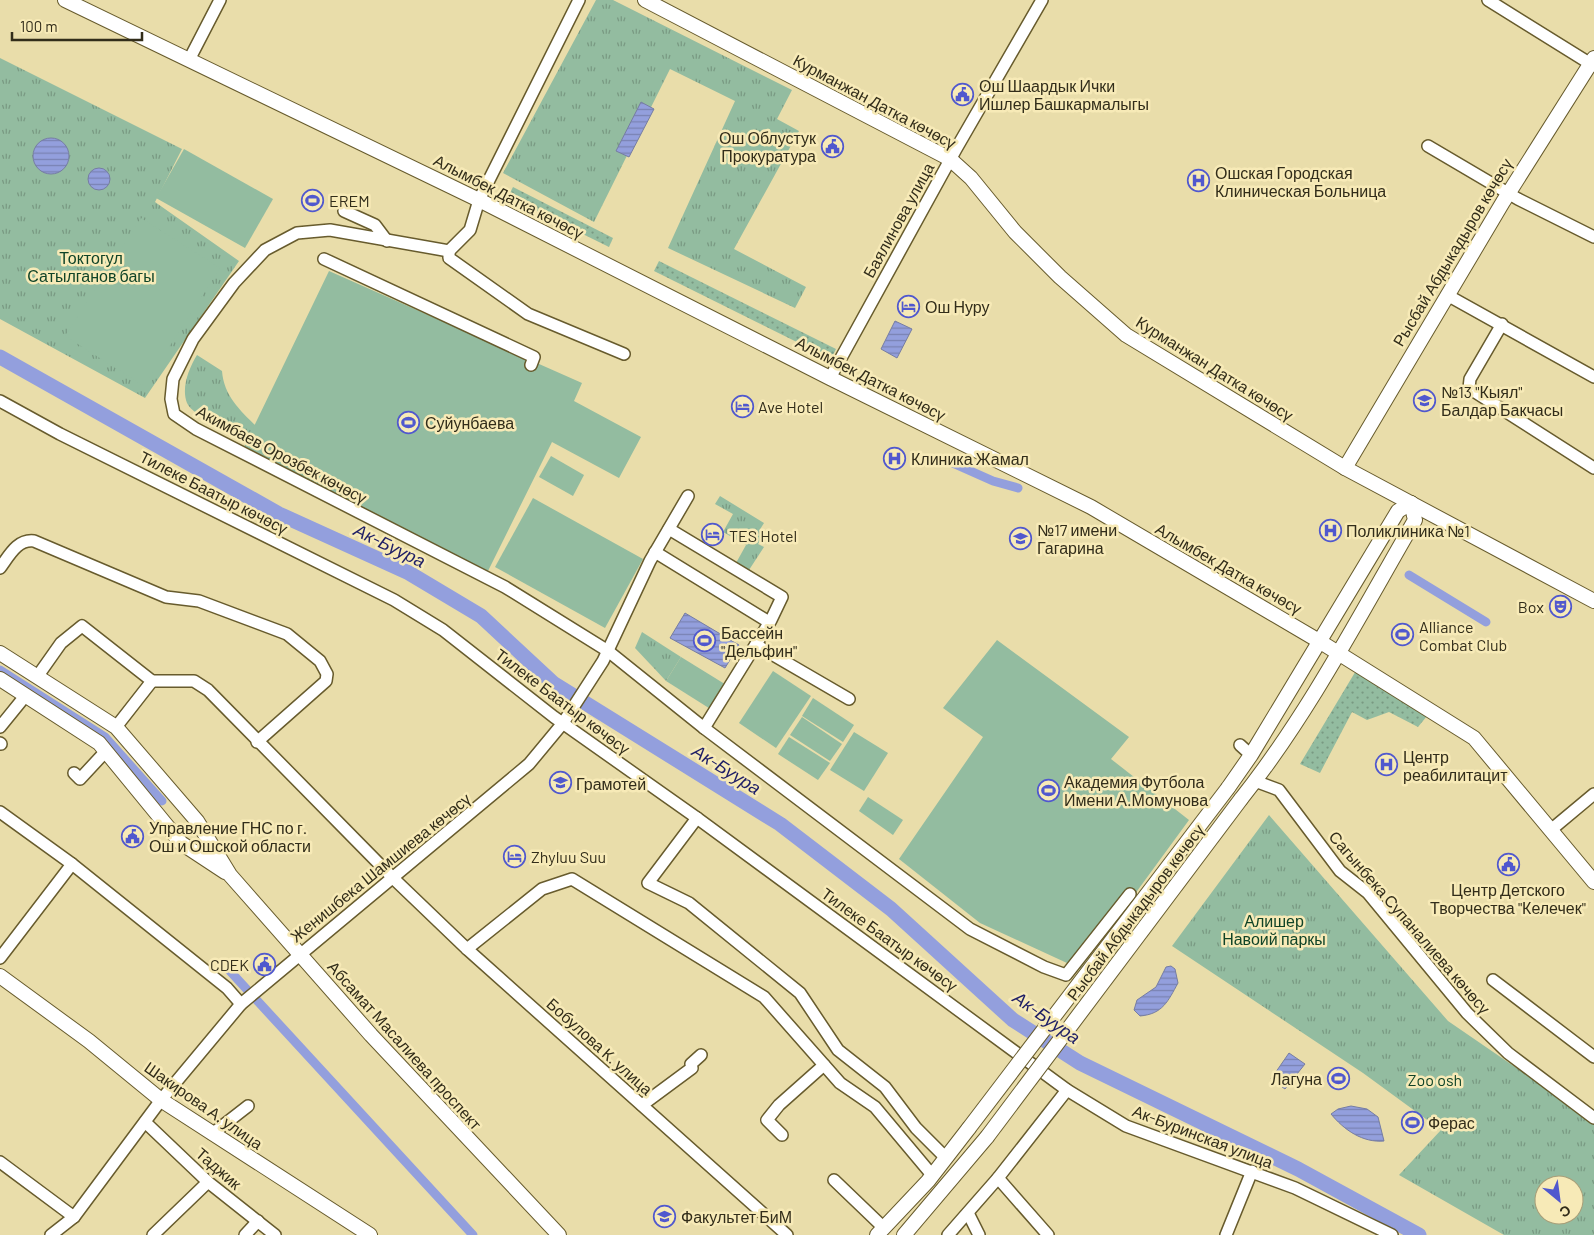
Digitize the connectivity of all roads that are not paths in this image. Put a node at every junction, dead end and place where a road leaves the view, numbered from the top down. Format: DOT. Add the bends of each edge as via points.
graph roads {
  1 [pos="65,0"];
  2 [pos="220,0"];
  3 [pos="579,0"];
  4 [pos="645,0"];
  5 [pos="1042,0"];
  6 [pos="1488,0"];
  7 [pos="189,60"];
  8 [pos="1593,63"];
  9 [pos="1428,146"];
  10 [pos="950,159"];
  11 [pos="1508,193"];
  12 [pos="480,200"];
  13 [pos="344,211"];
  14 [pos="1594,237"];
  15 [pos="387,241"];
  16 [pos="449,251"];
  17 [pos="324,259"];
  18 [pos="1447,295"];
  19 [pos="1502,324"];
  20 [pos="624,354"];
  21 [pos="531,365"];
  22 [pos="1594,377"];
  23 [pos="830,378"];
  24 [pos="0,401"];
  25 [pos="1344,468"];
  26 [pos="1594,468"];
  27 [pos="688,496"];
  28 [pos="1412,503"];
  29 [pos="669,529"];
  30 [pos="655,552"];
  31 [pos="0,568"];
  32 [pos="1594,601"];
  33 [pos="770,622"];
  34 [pos="1319,641"];
  35 [pos="756,645"];
  36 [pos="608,651"];
  37 [pos="1337,652"];
  38 [pos="0,653"];
  39 [pos="38,676"];
  40 [pos="0,679"];
  41 [pos="152,681"];
  42 [pos="26,695"];
  43 [pos="848,699"];
  44 [pos="563,723"];
  45 [pos="0,727"];
  46 [pos="116,727"];
  47 [pos="704,728"];
  48 [pos="257,742"];
  49 [pos="1240,746"];
  50 [pos="106,751"];
  51 [pos="1251,755"];
  52 [pos="74,773"];
  53 [pos="1255,781"];
  54 [pos="1594,794"];
  55 [pos="0,812"];
  56 [pos="697,818"];
  57 [pos="1552,829"];
  58 [pos="72,864"];
  59 [pos="230,875"];
  60 [pos="394,879"];
  61 [pos="1594,882"];
  62 [pos="1130,894"];
  63 [pos="467,949"];
  64 [pos="299,954"];
  65 [pos="0,958"];
  66 [pos="0,976"];
  67 [pos="1493,980"];
  68 [pos="243,1002"];
  69 [pos="701,1055"];
  70 [pos="1594,1057"];
  71 [pos="824,1065"];
  72 [pos="1067,1090"];
  73 [pos="161,1100"];
  74 [pos="642,1105"];
  75 [pos="248,1106"];
  76 [pos="1594,1118"];
  77 [pos="145,1122"];
  78 [pos="212,1134"];
  79 [pos="782,1135"];
  80 [pos="946,1158"];
  81 [pos="0,1162"];
  82 [pos="1252,1171"];
  83 [pos="932,1175"];
  84 [pos="998,1178"];
  85 [pos="834,1180"];
  86 [pos="208,1182"];
  87 [pos="968,1213"];
  88 [pos="74,1216"];
  89 [pos="258,1221"];
  90 [pos="881,1231"];
  91 [pos="51,1235"];
  92 [pos="153,1235"];
  93 [pos="245,1235"];
  94 [pos="275,1235"];
  95 [pos="370,1235"];
  96 [pos="559,1235"];
  97 [pos="786,1235"];
  98 [pos="904,1235"];
  99 [pos="948,1235"];
  100 [pos="979,1235"];
  101 [pos="1048,1235"];
  102 [pos="1226,1235"];
  103 [pos="1392,1235"];
  1 -- 7 [label="main road, Алымбек Датка көчөсү"];
  2 -- 7 [label="street"];
  3 -- 12 [label="street"];
  4 -- 10 [label="main road, Курманжан Датка көчөсү"];
  5 -- 10 [label="street, Баялинова улица"];
  6 -- 8 [label="street"];
  7 -- 12 [label="main road, Алымбек Датка көчөсү"];
  8 -- 11 [label="main road, Рысбай Абдыкадыров көчөсү"];
  9 -- 11 [label="street"];
  10 -- 23 [label="street, Баялинова улица"];
  10 -- 25 [label="main road, Курманжан Датка көчөсү" via="1060,277 1126,335"];
  11 -- 14 [label="street"];
  11 -- 18 [label="main road, Рысбай Абдыкадыров көчөсү"];
  12 -- 16 [label="street" via="470,230"];
  12 -- 23 [label="main road, Алымбек Датка көчөсү"];
  13 -- 15 [label="street" via="374,225"];
  15 -- 16 [label="street, Акимбаев Орозбек көчөсү"];
  15 -- 36 [label="street, Акимбаев Орозбек көчөсү" via="317,230 297,234 265,250 234,283 193,339 173,378 171,399 174,414 196,429 505,587"];
  16 -- 20 [label="street" via="449,258 528,314"];
  17 -- 21 [label="street" via="534,357"];
  18 -- 19 [label="street"];
  18 -- 25 [label="main road, Рысбай Абдыкадыров көчөсү"];
  19 -- 22 [label="street"];
  19 -- 26 [label="street" via="1470,379 1469,388"];
  23 -- 34 [label="main road, Алымбек Датка көчөсү" via="1091,507"];
  24 -- 44 [label="street, Тилеке Баатыр көчөсү" via="394,600 443,630"];
  25 -- 28 [label="main road, Курманжан Датка көчөсү"];
  27 -- 29 [label="street, Женишбека Шамшиева көчөсү"];
  28 -- 32 [label="main road, Курманжан Датка көчөсү"];
  28 -- 34 [label="main road" via="1398,512"];
  28 -- 37 [label="main road, Рысбай Абдыкадыров көчөсү" via="1415,520"];
  29 -- 30 [label="street, Женишбека Шамшиева көчөсү"];
  29 -- 33 [label="street" via="782,597"];
  30 -- 33 [label="street"];
  30 -- 36 [label="street, Женишбека Шамшиева көчөсү"];
  31 -- 48 [label="street" via="19,544 34,541 166,597 199,601 287,634 320,661 326,670 326,681"];
  33 -- 35 [label="street"];
  34 -- 37 [label="main road, Алымбек Датка көчөсү"];
  34 -- 51 [label="main road, Рысбай Абдыкадыров көчөсү"];
  35 -- 43 [label="street"];
  35 -- 47 [label="street"];
  36 -- 44 [label="street, Женишбека Шамшиева көчөсү"];
  36 -- 47 [label="street"];
  37 -- 53 [label="main road, Рысбай Абдыкадыров көчөсү"];
  37 -- 57 [label="main road, Алымбек Датка көчөсү" via="1474,738"];
  38 -- 39 [label="main road, Абсамат Масалиева проспект"];
  39 -- 41 [label="street" via="60,643 82,626"];
  39 -- 46 [label="main road, Абсамат Масалиева проспект"];
  40 -- 42 [label="main road, Абсамат Масалиева проспект"];
  41 -- 46 [label="street"];
  41 -- 48 [label="street, Бобулова К. улица" via="189,680 198,683"];
  42 -- 45 [label="street"];
  42 -- 50 [label="main road, Абсамат Масалиева проспект" via="99,743"];
  44 -- 56 [label="street, Тилеке Баатыр көчөсү"];
  44 -- 60 [label="street, Женишбека Шамшиева көчөсү" via="529,764"];
  46 -- 59 [label="main road, Абсамат Масалиева проспект" via="197,822"];
  47 -- 62 [label="street" via="970,929 1066,975"];
  48 -- 60 [label="street, Бобулова К. улица"];
  49 -- 51 [label="street"];
  50 -- 52 [label="street" via="80,779"];
  50 -- 59 [label="main road, Абсамат Масалиева проспект" via="181,843"];
  51 -- 80 [label="main road, Рысбай Абдыкадыров көчөсү, bridge"];
  53 -- 76 [label="street, Сагынбека Супаналиева көчөсү" via="1279,790 1340,871 1368,893 1467,1013 1508,1053"];
  53 -- 98 [label="main road, Рысбай Абдыкадыров көчөсү, bridge" via="987,1137"];
  54 -- 57 [label="street"];
  55 -- 58 [label="street"];
  56 -- 72 [label="street, Тилеке Баатыр көчөсү"];
  56 -- 80 [label="street" via="648,883 689,903 800,993 838,1050 885,1087 916,1128"];
  57 -- 61 [label="main road, Алымбек Датка көчөсү"];
  58 -- 65 [label="street"];
  58 -- 68 [label="street"];
  59 -- 64 [label="main road, Абсамат Масалиева проспект"];
  60 -- 63 [label="street, Бобулова К. улица"];
  60 -- 64 [label="street, Женишбека Шамшиева көчөсү"];
  63 -- 71 [label="street" via="542,889 572,879 764,997"];
  63 -- 74 [label="street, Бобулова К. улица"];
  64 -- 68 [label="street, Женишбека Шамшиева көчөсү"];
  64 -- 96 [label="main road, Абсамат Масалиева проспект" via="440,1111"];
  66 -- 73 [label="main road, Шакирова А. улица" via="89,1041"];
  67 -- 70 [label="street, Сагынбека Супаналиева көчөсү"];
  68 -- 73 [label="street, Женишбека Шамшиева көчөсү"];
  69 -- 74 [label="street" via="690,1064 692,1068"];
  71 -- 79 [label="street" via="767,1120"];
  71 -- 83 [label="street" via="840,1083 875,1107"];
  72 -- 82 [label="street, Ак-Буринская улица" via="1126,1126"];
  72 -- 84 [label="street"];
  73 -- 77 [label="street, Женишбека Шамшиева көчөсү"];
  73 -- 78 [label="main road, Шакирова А. улица"];
  74 -- 97 [label="street, Бобулова К. улица"];
  75 -- 78 [label="street"];
  77 -- 86 [label="street, Таджик"];
  77 -- 88 [label="street, Женишбека Шамшиева көчөсү"];
  78 -- 95 [label="main road, Шакирова А. улица"];
  80 -- 83 [label="main road, Рысбай Абдыкадыров көчөсү"];
  81 -- 88 [label="street"];
  82 -- 102 [label="street"];
  82 -- 103 [label="street, Ак-Буринская улица"];
  83 -- 90 [label="main road, Рысбай Абдыкадыров көчөсү"];
  84 -- 87 [label="street"];
  84 -- 101 [label="street"];
  85 -- 90 [label="street"];
  86 -- 89 [label="street, Таджик"];
  86 -- 92 [label="street"];
  87 -- 99 [label="street"];
  87 -- 100 [label="street"];
  88 -- 91 [label="street, Женишбека Шамшиева көчөсү"];
  89 -- 93 [label="street"];
  89 -- 94 [label="street, Таджик"];
}
